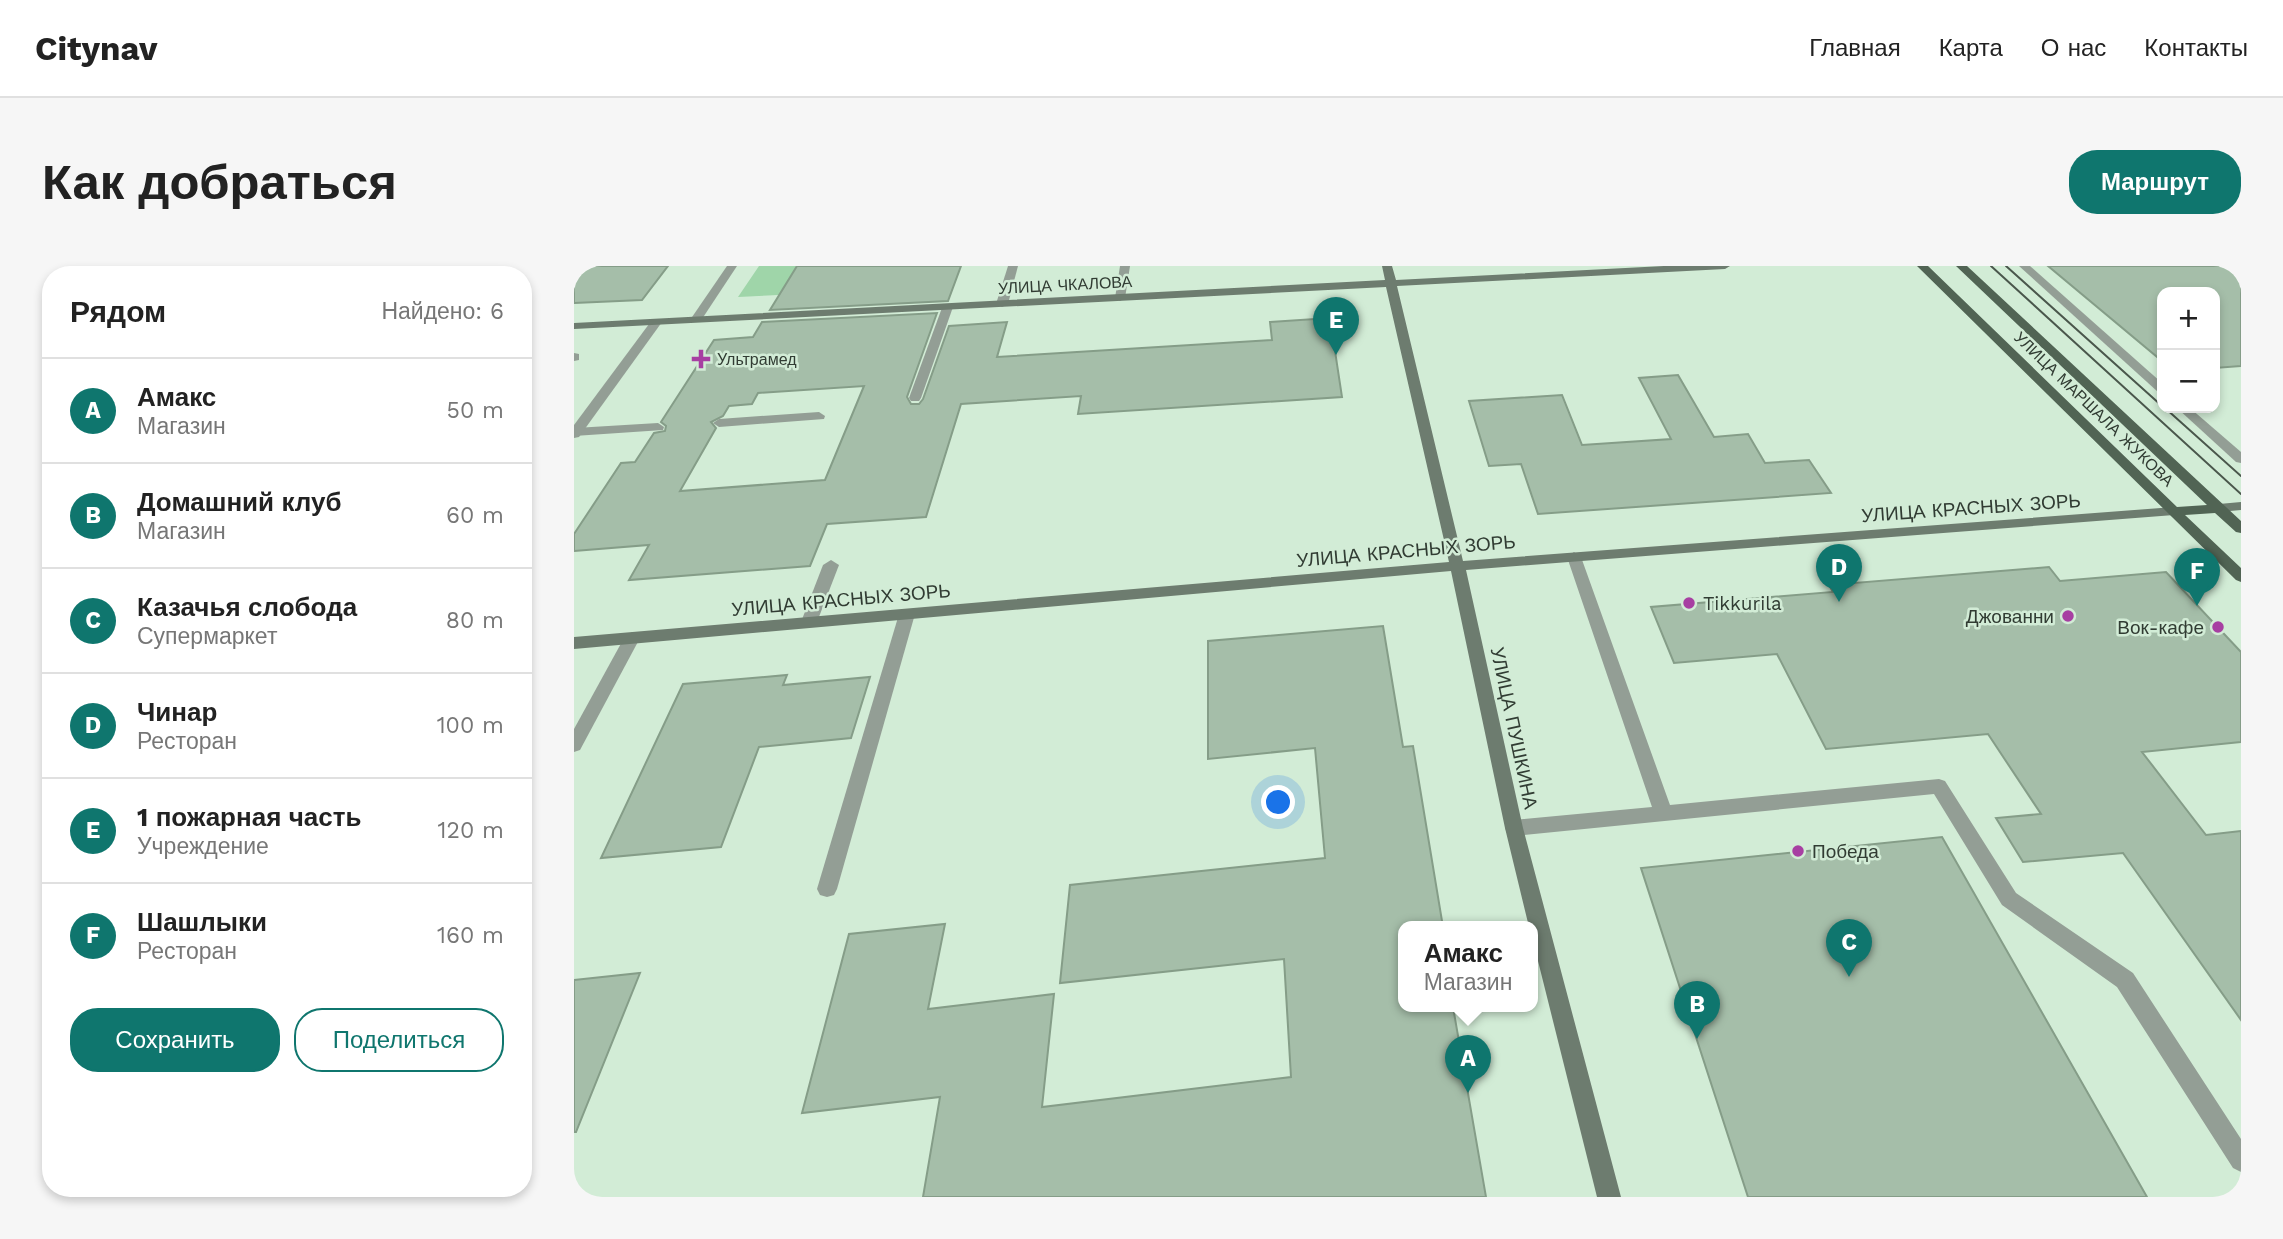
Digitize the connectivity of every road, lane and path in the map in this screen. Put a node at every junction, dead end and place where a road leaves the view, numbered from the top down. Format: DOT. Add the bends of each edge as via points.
graph roads {
  1 [pos="732,266"];
  2 [pos="1013,266"];
  3 [pos="1125,266"];
  4 [pos="1725,266"];
  5 [pos="1922,266"];
  6 [pos="1961,266"];
  7 [pos="2024,266"];
  8 [pos="1389,275"];
  9 [pos="1120,298"];
  10 [pos="1002,304"];
  11 [pos="947,307"];
  12 [pos="696,320"];
  13 [pos="656,322"];
  14 [pos="574,326"];
  15 [pos="2157,385"];
  16 [pos="915,398"];
  17 [pos="2189,413"];
  18 [pos="819,416"];
  19 [pos="719,423"];
  20 [pos="658,427"];
  21 [pos="575,433"];
  22 [pos="2241,459"];
  23 [pos="2241,506"];
  24 [pos="2218,508"];
  25 [pos="2174,511"];
  26 [pos="2241,529"];
  27 [pos="1574,557"];
  28 [pos="831,565"];
  29 [pos="1455,566"];
  30 [pos="2241,578"];
  31 [pos="906,614"];
  32 [pos="809,622"];
  33 [pos="632,638"];
  34 [pos="574,643"];
  35 [pos="574,745"];
  36 [pos="1663,813"];
  37 [pos="1514,828"];
  38 [pos="827,889"];
  39 [pos="1538,921"];
  40 [pos="1538,921"];
  41 [pos="2241,1160"];
  42 [pos="1609,1197"];
  1 -- 12 [label="street"];
  2 -- 10 [label="street"];
  3 -- 9 [label="street"];
  4 -- 8 [label="street, УЛИЦА ЧКАЛОВА"];
  5 -- 25 [label="main road, УЛИЦА МАРШАЛА ЖУКОВА"];
  6 -- 24 [label="main road, УЛИЦА МАРШАЛА ЖУКОВА"];
  7 -- 15 [label="street"];
  8 -- 9 [label="street, УЛИЦА ЧКАЛОВА"];
  8 -- 29 [label="street, УЛИЦА ПУШКИНА"];
  9 -- 10 [label="street, УЛИЦА ЧКАЛОВА"];
  10 -- 11 [label="street, УЛИЦА ЧКАЛОВА"];
  11 -- 12 [label="street, УЛИЦА ЧКАЛОВА"];
  11 -- 16 [label="street"];
  12 -- 13 [label="street, УЛИЦА ЧКАЛОВА"];
  13 -- 14 [label="street, УЛИЦА ЧКАЛОВА"];
  13 -- 21 [label="street"];
  17 -- 22 [label="street"];
  18 -- 19 [label="street"];
  20 -- 21 [label="street"];
  23 -- 24 [label="street, УЛИЦА КРАСНЫХ ЗОРЬ"];
  24 -- 25 [label="main road, УЛИЦА КРАСНЫХ ЗОРЬ"];
  24 -- 26 [label="main road, УЛИЦА МАРШАЛА ЖУКОВА"];
  25 -- 27 [label="street, УЛИЦА КРАСНЫХ ЗОРЬ"];
  25 -- 30 [label="main road, УЛИЦА МАРШАЛА ЖУКОВА"];
  27 -- 29 [label="street, УЛИЦА КРАСНЫХ ЗОРЬ"];
  27 -- 36 [label="street"];
  28 -- 32 [label="street"];
  29 -- 31 [label="street, УЛИЦА КРАСНЫХ ЗОРЬ"];
  29 -- 37 [label="street, УЛИЦА ПУШКИНА"];
  31 -- 32 [label="street, УЛИЦА КРАСНЫХ ЗОРЬ"];
  31 -- 38 [label="street"];
  32 -- 33 [label="street, УЛИЦА КРАСНЫХ ЗОРЬ"];
  33 -- 34 [label="street, УЛИЦА КРАСНЫХ ЗОРЬ"];
  33 -- 35 [label="street"];
  36 -- 37 [label="street"];
  36 -- 41 [label="street" via="1939,786 2009,898 2125,979"];
  37 -- 39 [label="street, УЛИЦА ПУШКИНА"];
  40 -- 42 [label="street, УЛИЦА ПУШКИНА"];
}
